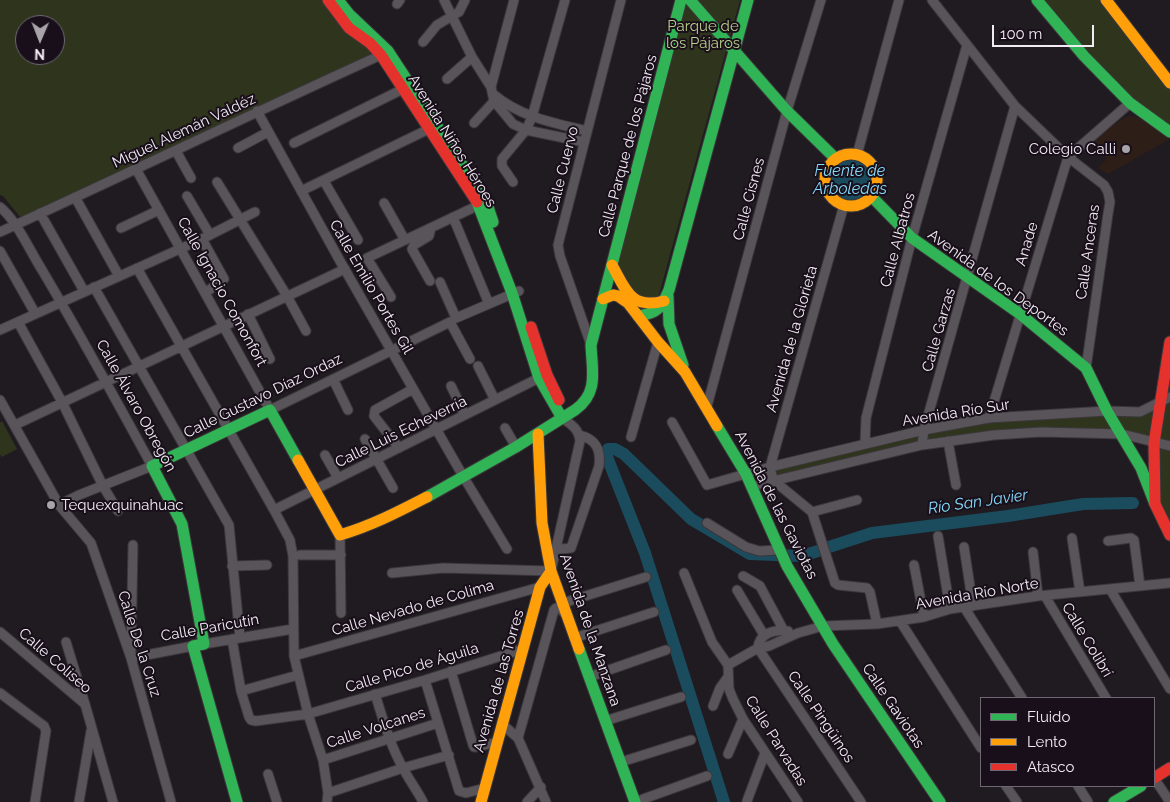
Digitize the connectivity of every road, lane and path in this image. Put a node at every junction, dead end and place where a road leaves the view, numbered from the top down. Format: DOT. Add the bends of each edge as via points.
graph roads {
  1 [pos="328,0"];
  2 [pos="338,0"];
  3 [pos="444,0"];
  4 [pos="465,0"];
  5 [pos="514,0"];
  6 [pos="565,0"];
  7 [pos="621,0"];
  8 [pos="681,0"];
  9 [pos="690,0"];
  10 [pos="748,0"];
  11 [pos="820,0"];
  12 [pos="899,0"];
  13 [pos="932,0"];
  14 [pos="1037,0"];
  15 [pos="1106,0"];
  16 [pos="451,16"];
  17 [pos="423,42"];
  18 [pos="967,45"];
  19 [pos="735,51"];
  20 [pos="381,55"];
  21 [pos="472,57"];
  22 [pos="447,79"];
  23 [pos="1170,83"];
  24 [pos="403,89"];
  25 [pos="493,95"];
  26 [pos="1130,103"];
  27 [pos="1014,106"];
  28 [pos="257,111"];
  29 [pos="787,111"];
  30 [pos="532,117"];
  31 [pos="474,123"];
  32 [pos="433,127"];
  33 [pos="526,130"];
  34 [pos="587,131"];
  35 [pos="268,132"];
  36 [pos="1170,132"];
  37 [pos="584,142"];
  38 [pos="294,143"];
  39 [pos="238,148"];
  40 [pos="176,151"];
  41 [pos="857,155"];
  42 [pos="1068,157"];
  43 [pos="836,159"];
  44 [pos="136,169"];
  45 [pos="191,178"];
  46 [pos="324,181"];
  47 [pos="217,182"];
  48 [pos="513,182"];
  49 [pos="301,191"];
  50 [pos="187,196"];
  51 [pos="871,196"];
  52 [pos="75,197"];
  53 [pos="384,203"];
  54 [pos="479,205"];
  55 [pos="844,205"];
  56 [pos="0,207"];
  57 [pos="159,210"];
  58 [pos="255,212"];
  59 [pos="40,213"];
  60 [pos="453,217"];
  61 [pos="240,220"];
  62 [pos="15,225"];
  63 [pos="121,228"];
  64 [pos="431,228"];
  65 [pos="0,232"];
  66 [pos="206,237"];
  67 [pos="912,238"];
  68 [pos="358,240"];
  69 [pos="405,240"];
  70 [pos="180,248"];
  71 [pos="0,251"];
  72 [pos="612,265"];
  73 [pos="136,268"];
  74 [pos="345,269"];
  75 [pos="119,276"];
  76 [pos="968,278"];
  77 [pos="430,281"];
  78 [pos="440,282"];
  79 [pos="94,287"];
  80 [pos="669,290"];
  81 [pos="84,291"];
  82 [pos="516,292"];
  83 [pos="205,293"];
  84 [pos="287,296"];
  85 [pos="391,297"];
  86 [pos="603,299"];
  87 [pos="60,301"];
  88 [pos="664,301"];
  89 [pos="489,304"];
  90 [pos="35,313"];
  91 [pos="248,314"];
  92 [pos="1020,314"];
  93 [pos="638,316"];
  94 [pos="453,320"];
  95 [pos="18,322"];
  96 [pos="224,326"];
  97 [pos="0,330"];
  98 [pos="306,331"];
  99 [pos="658,342"];
  100 [pos="1170,342"];
  101 [pos="591,345"];
  102 [pos="180,346"];
  103 [pos="392,350"];
  104 [pos="270,359"];
  105 [pos="470,359"];
  106 [pos="138,366"];
  107 [pos="478,366"];
  108 [pos="1086,368"];
  109 [pos="685,372"];
  110 [pos="539,378"];
  111 [pos="333,379"];
  112 [pos="106,381"];
  113 [pos="451,386"];
  114 [pos="413,389"];
  115 [pos="0,400"];
  116 [pos="495,400"];
  117 [pos="1165,400"];
  118 [pos="62,402"];
  119 [pos="707,406"];
  120 [pos="270,410"];
  121 [pos="348,410"];
  122 [pos="1107,411"];
  123 [pos="465,415"];
  124 [pos="989,418"];
  125 [pos="567,419"];
  126 [pos="672,422"];
  127 [pos="15,425"];
  128 [pos="505,428"];
  129 [pos="436,429"];
  130 [pos="228,430"];
  131 [pos="924,430"];
  132 [pos="538,434"];
  133 [pos="1122,434"];
  134 [pos="579,435"];
  135 [pos="631,437"];
  136 [pos="365,439"];
  137 [pos="948,441"];
  138 [pos="1154,443"];
  139 [pos="865,444"];
  140 [pos="922,445"];
  141 [pos="1170,446"];
  142 [pos="516,447"];
  143 [pos="399,448"];
  144 [pos="186,450"];
  145 [pos="325,454"];
  146 [pos="377,459"];
  147 [pos="152,466"];
  148 [pos="770,467"];
  149 [pos="746,474"];
  150 [pos="463,476"];
  151 [pos="338,478"];
  152 [pos="774,480"];
  153 [pos="956,485"];
  154 [pos="103,486"];
  155 [pos="752,486"];
  156 [pos="393,488"];
  157 [pos="315,490"];
  158 [pos="857,500"];
  159 [pos="1155,504"];
  160 [pos="58,505"];
  161 [pos="274,510"];
  162 [pos="118,511"];
  163 [pos="812,512"];
  164 [pos="707,523"];
  165 [pos="340,535"];
  166 [pos="1170,535"];
  167 [pos="938,536"];
  168 [pos="1072,538"];
  169 [pos="1108,541"];
  170 [pos="133,545"];
  171 [pos="964,547"];
  172 [pos="507,548"];
  173 [pos="552,550"];
  174 [pos="780,551"];
  175 [pos="1032,552"];
  176 [pos="300,555"];
  177 [pos="341,555"];
  178 [pos="267,565"];
  179 [pos="914,565"];
  180 [pos="232,566"];
  181 [pos="552,571"];
  182 [pos="684,573"];
  183 [pos="392,574"];
  184 [pos="743,576"];
  185 [pos="1170,576"];
  186 [pos="646,577"];
  187 [pos="1166,583"];
  188 [pos="1140,586"];
  189 [pos="540,587"];
  190 [pos="1110,589"];
  191 [pos="737,590"];
  192 [pos="1080,592"];
  193 [pos="1041,596"];
  194 [pos="563,603"];
  195 [pos="969,606"];
  196 [pos="950,609"];
  197 [pos="654,612"];
  198 [pos="341,613"];
  199 [pos="924,616"];
  200 [pos="569,619"];
  201 [pos="900,621"];
  202 [pos="877,624"];
  203 [pos="823,626"];
  204 [pos="293,629"];
  205 [pos="784,630"];
  206 [pos="0,632"];
  207 [pos="798,634"];
  208 [pos="764,635"];
  209 [pos="574,638"];
  210 [pos="236,639"];
  211 [pos="66,642"];
  212 [pos="198,645"];
  213 [pos="758,648"];
  214 [pos="523,649"];
  215 [pos="666,650"];
  216 [pos="294,656"];
  217 [pos="131,658"];
  218 [pos="728,665"];
  219 [pos="451,671"];
  220 [pos="298,675"];
  221 [pos="589,677"];
  222 [pos="728,678"];
  223 [pos="426,680"];
  224 [pos="1170,689"];
  225 [pos="241,691"];
  226 [pos="1,693"];
  227 [pos="375,694"];
  228 [pos="681,697"];
  229 [pos="1021,697"];
  230 [pos="1105,697"];
  231 [pos="85,704"];
  232 [pos="0,705"];
  233 [pos="713,706"];
  234 [pos="308,714"];
  235 [pos="743,719"];
  236 [pos="605,721"];
  237 [pos="438,723"];
  238 [pos="502,724"];
  239 [pos="91,728"];
  240 [pos="518,738"];
  241 [pos="390,739"];
  242 [pos="691,740"];
  243 [pos="497,742"];
  244 [pos="980,746"];
  245 [pos="765,753"];
  246 [pos="728,754"];
  247 [pos="448,755"];
  248 [pos="323,760"];
  249 [pos="621,762"];
  250 [pos="403,768"];
  251 [pos="1170,768"];
  252 [pos="268,774"];
  253 [pos="707,776"];
  254 [pos="1155,777"];
  255 [pos="1155,780"];
  256 [pos="541,787"];
  257 [pos="1007,787"];
  258 [pos="1079,787"];
  259 [pos="1139,787"];
  260 [pos="485,788"];
  261 [pos="792,792"];
  262 [pos="328,798"];
  263 [pos="35,802"];
  264 [pos="79,802"];
  265 [pos="113,802"];
  266 [pos="171,802"];
  267 [pos="237,802"];
  268 [pos="277,802"];
  269 [pos="423,802"];
  270 [pos="481,802"];
  271 [pos="527,802"];
  272 [pos="546,802"];
  273 [pos="635,802"];
  274 [pos="747,802"];
  275 [pos="788,802"];
  276 [pos="798,802"];
  277 [pos="861,802"];
  278 [pos="940,802"];
  279 [pos="1017,802"];
  280 [pos="1088,802"];
  281 [pos="1114,802"];
  282 [pos="1170,802"];
  1 -- 20 [label="street, Avenida Niños Héroes" via="349,28"];
  2 -- 32 [label="street, Avenida Niños Héroes" via="354,20 388,51"];
  3 -- 16 [label="street"];
  4 -- 16 [label="street" via="459,12"];
  5 -- 25 [label="street"];
  6 -- 30 [label="street"];
  7 -- 34 [label="street, Calle Cuervo"];
  8 -- 72 [label="street, Calle Parque de los Pájaros"];
  9 -- 19 [label="street"];
  10 -- 19 [label="street"];
  11 -- 29 [label="street, Calle Cisnes"];
  12 -- 41 [label="street"];
  13 -- 18 [label="street, Calle Anceras"];
  14 -- 26 [label="street" via="1084,56"];
  15 -- 23 [label="street"];
  16 -- 17 [label="street"];
  16 -- 21 [label="street"];
  18 -- 27 [label="street, Calle Anceras"];
  18 -- 67 [label="street, Calle Albatros"];
  19 -- 29 [label="street"];
  19 -- 80 [label="street"];
  20 -- 24 [label="street, Avenida Niños Héroes"];
  20 -- 28 [label="street, Miguel Alemán Valdéz"];
  21 -- 22 [label="street"];
  21 -- 25 [label="street"];
  24 -- 32 [label="street, Avenida Niños Héroes"];
  24 -- 38 [label="street"];
  25 -- 30 [label="street"];
  25 -- 31 [label="street"];
  25 -- 33 [label="street" via="513,124"];
  26 -- 36 [label="street"];
  26 -- 42 [label="street"];
  27 -- 42 [label="street, Calle Anceras"];
  27 -- 76 [label="street, Calle Garzas"];
  28 -- 35 [label="street, Calle Emilio Portes Gil"];
  28 -- 40 [label="street, Miguel Alemán Valdéz"];
  29 -- 43 [label="street"];
  29 -- 119 [label="street, Calle Cisnes"];
  30 -- 33 [label="street"];
  30 -- 34 [label="street"];
  32 -- 46 [label="street"];
  32 -- 54 [label="street, Avenida Niños Héroes"];
  32 -- 82 [label="street, Avenida Niños Héroes" via="486,201"];
  33 -- 37 [label="street"];
  33 -- 48 [label="street" via="501,162"];
  34 -- 37 [label="street, Calle Cuervo"];
  35 -- 39 [label="street"];
  35 -- 49 [label="street, Calle Emilio Portes Gil"];
  37 -- 101 [label="street, Calle Cuervo" via="558,250"];
  40 -- 44 [label="street, Miguel Alemán Valdéz"];
  40 -- 45 [label="street"];
  41 -- 43 [label="street"];
  41 -- 51 [label="street" via="871,164 875,172 875,188"];
  42 -- 92 [label="street, Anade"];
  42 -- 108 [label="street, Calle Anceras" via="1104,185 1110,202"];
  43 -- 55 [label="street" via="827,170 825,184 832,197"];
  44 -- 52 [label="street, Miguel Alemán Valdéz"];
  44 -- 57 [label="street, Calle Ignacio Comonfort"];
  46 -- 49 [label="street"];
  46 -- 68 [label="street"];
  47 -- 61 [label="street"];
  49 -- 74 [label="street, Calle Emilio Portes Gil"];
  50 -- 66 [label="street"];
  51 -- 55 [label="street" via="858,204"];
  51 -- 67 [label="street, Avenida de los Deportes"];
  52 -- 59 [label="street, Miguel Alemán Valdéz"];
  52 -- 75 [label="street"];
  53 -- 69 [label="street"];
  54 -- 60 [label="street"];
  54 -- 82 [label="street, Avenida Niños Héroes"];
  55 -- 148 [label="street, Avenida de la Glorieta"];
  56 -- 62 [label="street, Calle Álvaro Obregón"];
  57 -- 63 [label="street"];
  57 -- 70 [label="street, Calle Ignacio Comonfort"];
  58 -- 61 [label="street"];
  59 -- 62 [label="street, Miguel Alemán Valdéz"];
  59 -- 81 [label="street"];
  60 -- 64 [label="street"];
  60 -- 89 [label="street"];
  61 -- 66 [label="street"];
  61 -- 84 [label="street"];
  62 -- 65 [label="street, Miguel Alemán Valdéz"];
  62 -- 87 [label="street, Calle Álvaro Obregón"];
  64 -- 69 [label="street"];
  64 -- 77 [label="street" via="429,236 412,249"];
  66 -- 70 [label="street"];
  66 -- 83 [label="street" via="224,279"];
  67 -- 76 [label="street, Avenida de los Deportes"];
  67 -- 139 [label="street, Calle Albatros" via="866,418"];
  69 -- 85 [label="street" via="367,258"];
  70 -- 73 [label="street"];
  70 -- 83 [label="street, Calle Ignacio Comonfort"];
  71 -- 90 [label="street"];
  72 -- 86 [label="street, Calle Parque de los Pájaros"];
  72 -- 88 [label="street" via="639,304 652,305"];
  73 -- 75 [label="street"];
  73 -- 102 [label="street"];
  74 -- 84 [label="street"];
  74 -- 103 [label="street, Calle Emilio Portes Gil"];
  75 -- 79 [label="street"];
  76 -- 92 [label="street, Avenida de los Deportes"];
  76 -- 131 [label="street, Calle Garzas"];
  78 -- 94 [label="street"];
  79 -- 81 [label="street"];
  79 -- 106 [label="street"];
  80 -- 88 [label="street"];
  80 -- 109 [label="street, Avenida de las Gaviotas" via="669,327"];
  81 -- 87 [label="street"];
  82 -- 89 [label="street, Calle Gustavo Díaz Ordaz"];
  82 -- 110 [label="street, Avenida Niños Héroes"];
  82 -- 125 [label="street, Avenida Niños Héroes"];
  83 -- 96 [label="street, Calle Ignacio Comonfort"];
  84 -- 91 [label="street"];
  84 -- 98 [label="street"];
  86 -- 93 [label="street, Avenida de las Gaviotas" via="618,296"];
  86 -- 101 [label="street, Calle Parque de los Pájaros"];
  87 -- 90 [label="street"];
  87 -- 112 [label="street, Calle Álvaro Obregón"];
  88 -- 93 [label="street" via="655,313"];
  89 -- 94 [label="street, Calle Gustavo Díaz Ordaz"];
  90 -- 95 [label="street"];
  91 -- 96 [label="street"];
  91 -- 104 [label="street"];
  92 -- 108 [label="street, Avenida de los Deportes"];
  92 -- 124 [label="street, Anade"];
  93 -- 99 [label="street, Avenida de las Gaviotas"];
  94 -- 103 [label="street, Calle Gustavo Díaz Ordaz"];
  94 -- 105 [label="street"];
  95 -- 97 [label="street"];
  95 -- 118 [label="street"];
  96 -- 102 [label="street"];
  96 -- 120 [label="street, Calle Ignacio Comonfort"];
  99 -- 109 [label="street, Avenida de las Gaviotas"];
  99 -- 135 [label="street"];
  100 -- 117 [label="street"];
  101 -- 125 [label="street, Calle Parque de los Pájaros" via="591,392"];
  102 -- 106 [label="street"];
  102 -- 130 [label="street"];
  103 -- 111 [label="street, Calle Gustavo Díaz Ordaz"];
  103 -- 114 [label="street, Calle Emilio Portes Gil"];
  106 -- 112 [label="street"];
  106 -- 144 [label="street"];
  107 -- 116 [label="street"];
  108 -- 122 [label="street, Avenida de los Deportes"];
  109 -- 119 [label="street, Avenida de las Gaviotas"];
  110 -- 116 [label="street, Calle Luis Echeverría"];
  110 -- 125 [label="street, Avenida Niños Héroes"];
  111 -- 120 [label="street, Calle Gustavo Díaz Ordaz"];
  111 -- 121 [label="street"];
  112 -- 118 [label="street"];
  112 -- 147 [label="street, Calle Álvaro Obregón"];
  113 -- 123 [label="street"];
  114 -- 129 [label="street, Calle Emilio Portes Gil"];
  114 -- 143 [label="street" via="374,412"];
  115 -- 127 [label="street, Calle De la Cruz"];
  116 -- 123 [label="street, Calle Luis Echeverría"];
  117 -- 122 [label="street, Avenida Río Sur" via="1140,412"];
  117 -- 138 [label="street"];
  118 -- 127 [label="street"];
  118 -- 154 [label="street"];
  119 -- 149 [label="street, Avenida de las Gaviotas"];
  120 -- 130 [label="street, Calle Gustavo Díaz Ordaz"];
  120 -- 157 [label="street, Calle Ignacio Comonfort"];
  122 -- 124 [label="street, Avenida Río Sur"];
  122 -- 133 [label="street, Avenida de los Deportes"];
  123 -- 129 [label="street, Calle Luis Echeverría"];
  124 -- 131 [label="street, Avenida Río Sur"];
  125 -- 132 [label="street, Calle Parque de los Pájaros"];
  125 -- 134 [label="street, Avenida Niños Héroes"];
  126 -- 149 [label="street, Avenida Río Sur" via="706,485"];
  127 -- 160 [label="street, Calle De la Cruz"];
  128 -- 142 [label="street"];
  129 -- 143 [label="street, Calle Luis Echeverría"];
  129 -- 150 [label="street, Calle Emilio Portes Gil"];
  130 -- 144 [label="street, Calle Gustavo Díaz Ordaz"];
  130 -- 161 [label="street"];
  131 -- 139 [label="street, Avenida Río Sur"];
  131 -- 140 [label="street, Calle Garzas"];
  132 -- 142 [label="street, Calle Parque de los Pájaros"];
  132 -- 173 [label="street, Avenida de la Manzana" via="542,523"];
  133 -- 137 [label="street, Avenida Río Sur" via="1041,432"];
  133 -- 138 [label="street, Avenida Río Sur"];
  133 -- 159 [label="street, Avenida de los Deportes" via="1141,468"];
  134 -- 173 [label="street" via="579,446"];
  134 -- 173 [label="street, Avenida Niños Héroes" via="596,443 599,466 571,548"];
  136 -- 146 [label="street"];
  137 -- 140 [label="street, Avenida Río Sur"];
  137 -- 153 [label="street"];
  138 -- 141 [label="street, Avenida Río Sur"];
  138 -- 159 [label="street"];
  139 -- 148 [label="street, Avenida Río Sur"];
  140 -- 152 [label="street, Avenida Río Sur"];
  142 -- 150 [label="street, Calle Parque de los Pájaros"];
  143 -- 146 [label="street, Calle Luis Echeverría"];
  144 -- 147 [label="street, Calle Gustavo Díaz Ordaz"];
  144 -- 180 [label="street" via="229,525"];
  145 -- 151 [label="street"];
  146 -- 151 [label="street, Calle Luis Echeverría"];
  146 -- 156 [label="street"];
  147 -- 154 [label="street, Calle Gustavo Díaz Ordaz"];
  147 -- 212 [label="street, Calle Álvaro Obregón" via="182,524"];
  148 -- 149 [label="street, Avenida Río Sur"];
  148 -- 152 [label="street"];
  149 -- 155 [label="street, Avenida de las Gaviotas"];
  150 -- 165 [label="street, Calle Parque de los Pájaros" via="388,518"];
  150 -- 172 [label="street, Calle Emilio Portes Gil"];
  151 -- 157 [label="street, Calle Luis Echeverría"];
  152 -- 155 [label="street, Avenida Río Sur"];
  152 -- 163 [label="street"];
  154 -- 160 [label="street, Calle Gustavo Díaz Ordaz"];
  154 -- 162 [label="street"];
  155 -- 174 [label="street, Avenida de las Gaviotas"];
  157 -- 161 [label="street, Calle Luis Echeverría"];
  157 -- 165 [label="street, Calle Ignacio Comonfort"];
  158 -- 163 [label="street"];
  159 -- 166 [label="street, Avenida de los Deportes"];
  160 -- 217 [label="street, Calle De la Cruz" via="91,543"];
  161 -- 204 [label="street" via="292,548"];
  163 -- 202 [label="street" via="836,583 838,586 866,588 870,592"];
  164 -- 174 [label="street" via="758,552"];
  165 -- 177 [label="street"];
  167 -- 196 [label="street"];
  168 -- 192 [label="street"];
  169 -- 188 [label="street" via="1134,540"];
  170 -- 217 [label="street"];
  171 -- 195 [label="street"];
  173 -- 181 [label="street, Avenida de la Manzana"];
  174 -- 203 [label="street, Avenida de las Gaviotas"];
  175 -- 193 [label="street"];
  176 -- 177 [label="street"];
  177 -- 198 [label="street"];
  178 -- 180 [label="street"];
  179 -- 199 [label="street"];
  180 -- 210 [label="street"];
  181 -- 183 [label="street" via="443,568"];
  181 -- 189 [label="street, Avenida de las Torres"];
  181 -- 194 [label="street, Avenida de la Manzana"];
  182 -- 218 [label="street" via="712,642"];
  184 -- 205 [label="street" via="760,586"];
  185 -- 187 [label="street, Avenida Río Norte"];
  186 -- 194 [label="street"];
  187 -- 188 [label="street, Avenida Río Norte"];
  188 -- 190 [label="street, Avenida Río Norte"];
  189 -- 214 [label="street, Avenida de las Torres"];
  189 -- 216 [label="street, Calle Nevado de Colima"];
  190 -- 192 [label="street, Avenida Río Norte"];
  190 -- 224 [label="street"];
  191 -- 208 [label="street"];
  192 -- 193 [label="street, Avenida Río Norte"];
  193 -- 195 [label="street, Avenida Río Norte"];
  193 -- 230 [label="street, Calle Colibrí"];
  194 -- 200 [label="street, Avenida de la Manzana"];
  195 -- 196 [label="street, Avenida Río Norte"];
  195 -- 229 [label="street"];
  196 -- 199 [label="street, Avenida Río Norte"];
  197 -- 209 [label="street"];
  199 -- 201 [label="street, Avenida Río Norte"];
  200 -- 209 [label="street, Avenida de la Manzana"];
  200 -- 240 [label="street" via="560,608 556,608"];
  201 -- 202 [label="street, Avenida Río Norte"];
  201 -- 244 [label="street"];
  202 -- 203 [label="street, Avenida Río Norte"];
  203 -- 207 [label="street, Avenida Río Norte"];
  203 -- 278 [label="street, Calle Gaviotas"];
  204 -- 210 [label="street, Calle Paricutín"];
  204 -- 216 [label="street"];
  205 -- 207 [label="street"];
  205 -- 208 [label="street"];
  206 -- 231 [label="street, Calle Coliseo"];
  207 -- 213 [label="street, Avenida Río Norte"];
  208 -- 213 [label="street" via="758,641"];
  209 -- 221 [label="street, Avenida de la Manzana"];
  210 -- 212 [label="street, Calle Paricutín"];
  210 -- 225 [label="street"];
  211 -- 231 [label="street"];
  212 -- 217 [label="street, Calle Paricutín"];
  212 -- 267 [label="street, Calle Álvaro Obregón"];
  213 -- 218 [label="street, Avenida Río Norte"];
  213 -- 277 [label="street, Calle Pingüinos"];
  214 -- 219 [label="street, Calle Pico de Águila"];
  214 -- 238 [label="street, Avenida de las Torres"];
  215 -- 221 [label="street"];
  216 -- 220 [label="street"];
  217 -- 266 [label="street, Calle De la Cruz"];
  218 -- 222 [label="street, Calle Parvadas"];
  219 -- 223 [label="street, Calle Pico de Águila"];
  219 -- 243 [label="street" via="474,747"];
  220 -- 225 [label="street"];
  220 -- 234 [label="street"];
  221 -- 236 [label="street, Avenida de la Manzana"];
  222 -- 233 [label="street"];
  222 -- 235 [label="street, Calle Parvadas" via="733,699"];
  223 -- 227 [label="street, Calle Pico de Águila"];
  223 -- 237 [label="street"];
  225 -- 234 [label="street, Calle Pico de Águila" via="251,720"];
  226 -- 232 [label="street"];
  226 -- 263 [label="street" via="44,726 46,731"];
  227 -- 234 [label="street, Calle Pico de Águila"];
  227 -- 241 [label="street"];
  228 -- 236 [label="street"];
  231 -- 239 [label="street, Calle Coliseo"];
  234 -- 248 [label="street"];
  235 -- 245 [label="street, Calle Parvadas"];
  235 -- 246 [label="street"];
  236 -- 249 [label="street, Avenida de la Manzana"];
  237 -- 241 [label="street, Calle Volcanes"];
  237 -- 247 [label="street"];
  238 -- 240 [label="street"];
  238 -- 243 [label="street, Avenida de las Torres"];
  239 -- 264 [label="street, Calle Coliseo"];
  239 -- 265 [label="street"];
  240 -- 256 [label="street"];
  241 -- 248 [label="street, Calle Volcanes"];
  241 -- 250 [label="street"];
  242 -- 249 [label="street"];
  243 -- 260 [label="street, Avenida de las Torres"];
  245 -- 261 [label="street, Calle Parvadas"];
  245 -- 274 [label="street"];
  247 -- 250 [label="street"];
  247 -- 260 [label="street" via="459,791"];
  248 -- 262 [label="street"];
  249 -- 273 [label="street, Avenida de la Manzana"];
  250 -- 262 [label="street"];
  250 -- 269 [label="street"];
  251 -- 254 [label="street"];
  252 -- 268 [label="street"];
  253 -- 273 [label="street"];
  255 -- 282 [label="street"];
  256 -- 271 [label="street"];
  256 -- 272 [label="street"];
  257 -- 279 [label="street"];
  258 -- 280 [label="street"];
  259 -- 281 [label="street"];
  260 -- 270 [label="street, Avenida de las Torres"];
  261 -- 275 [label="street"];
  261 -- 276 [label="street, Calle Parvadas"];
}
